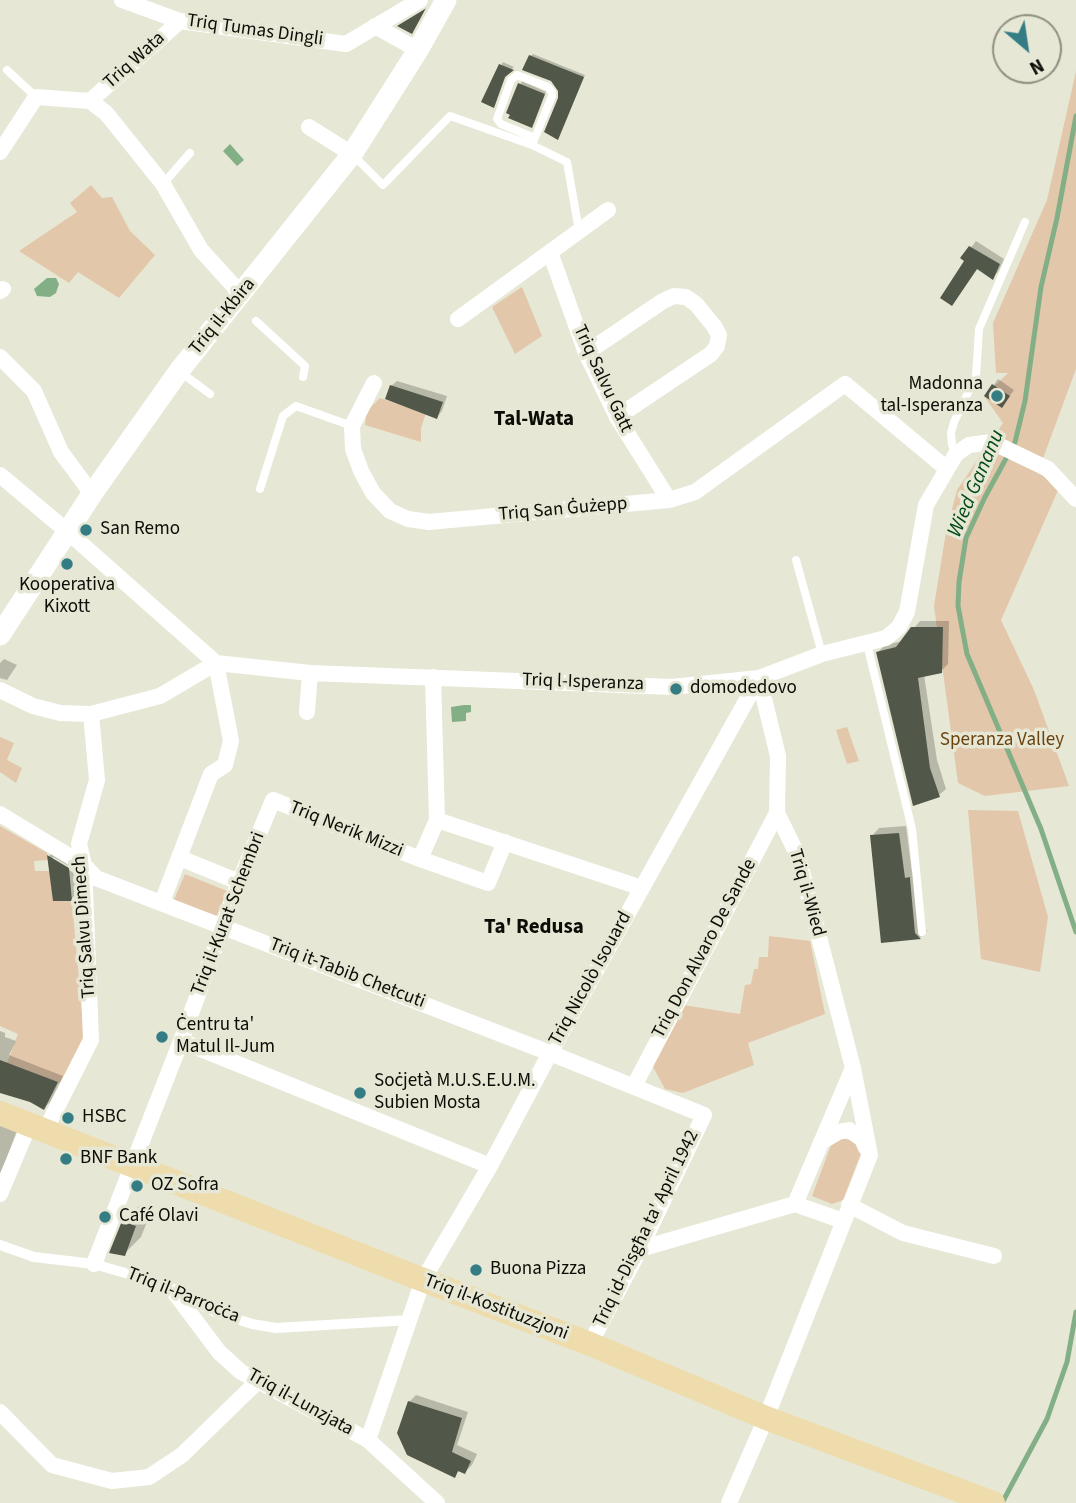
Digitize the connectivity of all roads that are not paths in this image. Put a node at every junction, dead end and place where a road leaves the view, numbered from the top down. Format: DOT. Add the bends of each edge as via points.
graph roads {
  1 [pos="122,0"];
  2 [pos="420,0"];
  3 [pos="446,0"];
  4 [pos="180,21"];
  5 [pos="375,26"];
  6 [pos="418,50"];
  7 [pos="7,70"];
  8 [pos="36,97"];
  9 [pos="90,101"];
  10 [pos="309,127"];
  11 [pos="534,141"];
  12 [pos="0,152"];
  13 [pos="190,153"];
  14 [pos="352,154"];
  15 [pos="163,184"];
  16 [pos="608,210"];
  17 [pos="1025,222"];
  18 [pos="579,231"];
  19 [pos="550,252"];
  20 [pos="241,294"];
  21 [pos="458,319"];
  22 [pos="256,321"];
  23 [pos="586,353"];
  24 [pos="0,357"];
  25 [pos="179,371"];
  26 [pos="303,377"];
  27 [pos="374,383"];
  28 [pos="210,394"];
  29 [pos="617,417"];
  30 [pos="352,426"];
  31 [pos="956,454"];
  32 [pos="947,469"];
  33 [pos="0,475"];
  34 [pos="260,489"];
  35 [pos="92,494"];
  36 [pos="1076,499"];
  37 [pos="668,500"];
  38 [pos="68,532"];
  39 [pos="796,560"];
  40 [pos="0,635"];
  41 [pos="867,643"];
  42 [pos="822,654"];
  43 [pos="216,663"];
  44 [pos="310,673"];
  45 [pos="433,677"];
  46 [pos="759,678"];
  47 [pos="0,690"];
  48 [pos="307,712"];
  49 [pos="91,714"];
  50 [pos="273,800"];
  51 [pos="777,813"];
  52 [pos="0,814"];
  53 [pos="437,820"];
  54 [pos="505,842"];
  55 [pos="180,858"];
  56 [pos="419,859"];
  57 [pos="84,865"];
  58 [pos="239,882"];
  59 [pos="642,888"];
  60 [pos="162,902"];
  61 [pos="223,926"];
  62 [pos="922,932"];
  63 [pos="181,1041"];
  64 [pos="550,1053"];
  65 [pos="853,1069"];
  66 [pos="634,1086"];
  67 [pos="0,1113"];
  68 [pos="704,1115"];
  69 [pos="37,1127"];
  70 [pos="821,1142"];
  71 [pos="870,1155"];
  72 [pos="132,1165"];
  73 [pos="490,1166"];
  74 [pos="0,1194"];
  75 [pos="795,1204"];
  76 [pos="849,1205"];
  77 [pos="843,1221"];
  78 [pos="0,1245"];
  79 [pos="640,1248"];
  80 [pos="993,1256"];
  81 [pos="94,1264"];
  82 [pos="423,1280"];
  83 [pos="174,1292"];
  84 [pos="410,1320"];
  85 [pos="590,1344"];
  86 [pos="257,1382"];
  87 [pos="0,1412"];
  88 [pos="766,1418"];
  89 [pos="368,1440"];
  90 [pos="437,1503"];
  91 [pos="729,1503"];
  92 [pos="993,1503"];
  1 -- 4 [label="street, Triq Tumas Dingli"];
  2 -- 5 [label="street, Triq Tumas Dingli"];
  3 -- 6 [label="main road, Triq il-Kbira"];
  4 -- 5 [label="street, Triq Tumas Dingli" via="346,44"];
  4 -- 9 [label="street, Triq Wata"];
  5 -- 6 [label="street"];
  6 -- 14 [label="main road, Triq il-Kbira"];
  7 -- 8 [label="lane"];
  8 -- 9 [label="street"];
  8 -- 12 [label="street"];
  9 -- 15 [label="street" via="106,113"];
  10 -- 14 [label="street"];
  11 -- 11 [label="lane" via="552,92 517,75 497,119"];
  11 -- 14 [label="lane" via="450,116 383,185"];
  11 -- 18 [label="lane" via="567,162"];
  13 -- 15 [label="lane"];
  14 -- 20 [label="main road, Triq il-Kbira"];
  15 -- 20 [label="street" via="201,250"];
  16 -- 18 [label="street"];
  17 -- 31 [label="lane" via="979,329 976,376 951,433"];
  18 -- 19 [label="street"];
  19 -- 21 [label="street"];
  19 -- 23 [label="street, Triq Salvu Gatt"];
  20 -- 25 [label="main road, Triq il-Kbira"];
  22 -- 26 [label="lane" via="305,366"];
  23 -- 29 [label="street, Triq Salvu Gatt"];
  23 -- 29 [label="street" via="674,296 696,304 719,335 711,354"];
  24 -- 35 [label="street" via="34,391 61,452"];
  25 -- 28 [label="lane"];
  25 -- 35 [label="main road, Triq il-Kbira"];
  27 -- 30 [label="street"];
  29 -- 37 [label="street, Triq Salvu Gatt"];
  30 -- 34 [label="lane" via="296,406 283,416"];
  30 -- 37 [label="street, Triq San Ġużepp" via="353,449 373,493 390,511 408,519 429,522"];
  31 -- 32 [label="street, Triq l-Isperanza"];
  31 -- 36 [label="street" via="969,445 992,442 1048,470"];
  32 -- 37 [label="street, Triq San Ġużepp" via="845,384 695,492"];
  32 -- 41 [label="street, Triq l-Isperanza" via="926,505 907,612 900,627 886,638"];
  33 -- 38 [label="street"];
  35 -- 38 [label="main road, Triq il-Kbira"];
  38 -- 40 [label="main road, Triq il-Kbira"];
  38 -- 43 [label="street"];
  39 -- 42 [label="lane"];
  41 -- 42 [label="street, Triq l-Isperanza"];
  41 -- 62 [label="lane" via="912,829"];
  42 -- 46 [label="street, Triq l-Isperanza"];
  43 -- 44 [label="street, Triq l-Isperanza"];
  43 -- 49 [label="street" via="160,696"];
  43 -- 55 [label="street" via="231,741 225,765 211,774"];
  44 -- 45 [label="street, Triq l-Isperanza"];
  44 -- 48 [label="street"];
  45 -- 46 [label="street, Triq l-Isperanza" via="672,687"];
  45 -- 53 [label="street"];
  46 -- 51 [label="street, Triq il-Wied" via="778,756"];
  46 -- 59 [label="street, Triq Nicolò Isouard"];
  47 -- 49 [label="street" via="46,710"];
  49 -- 57 [label="street, Triq Salvu Dimech" via="97,780 79,844"];
  50 -- 56 [label="street, Triq Nerik Mizzi"];
  50 -- 58 [label="street, Triq il-Kurat Schembri"];
  51 -- 65 [label="street, Triq il-Wied" via="798,856"];
  51 -- 66 [label="street, Triq Don Alvaro De Sande"];
  52 -- 57 [label="street, Triq it-Tabib Chetcuti"];
  53 -- 54 [label="street"];
  53 -- 56 [label="street, Triq Nerik Mizzi"];
  54 -- 56 [label="street, Triq Nerik Mizzi" via="488,883"];
  54 -- 59 [label="street"];
  55 -- 58 [label="street"];
  55 -- 60 [label="street"];
  57 -- 60 [label="street, Triq it-Tabib Chetcuti" via="96,878"];
  57 -- 69 [label="street, Triq Salvu Dimech" via="91,1040"];
  58 -- 61 [label="street, Triq il-Kurat Schembri"];
  59 -- 64 [label="street, Triq Nicolò Isouard"];
  60 -- 61 [label="street, Triq it-Tabib Chetcuti"];
  61 -- 63 [label="street, Triq il-Kurat Schembri"];
  61 -- 64 [label="street, Triq it-Tabib Chetcuti"];
  63 -- 72 [label="street, Triq il-Kurat Schembri"];
  63 -- 73 [label="street"];
  64 -- 66 [label="street, Triq it-Tabib Chetcuti"];
  64 -- 73 [label="street, Triq Nicolò Isouard"];
  65 -- 70 [label="street"];
  65 -- 71 [label="street, Triq il-Wied"];
  66 -- 68 [label="street, Triq it-Tabib Chetcuti"];
  67 -- 69 [label="main road, Triq il-Kostituzzjoni"];
  68 -- 79 [label="street, Triq id-Disgħa ta' April 1942"];
  69 -- 72 [label="main road, Triq il-Kostituzzjoni"];
  69 -- 74 [label="street, Triq Salvu Dimech"];
  70 -- 71 [label="street" via="849,1130 862,1139"];
  70 -- 75 [label="street"];
  71 -- 76 [label="street"];
  72 -- 81 [label="street, Triq il-Kurat Schembri"];
  72 -- 82 [label="main road, Triq il-Kostituzzjoni"];
  73 -- 82 [label="street, Triq Nicolò Isouard"];
  75 -- 77 [label="street"];
  75 -- 79 [label="street"];
  76 -- 77 [label="street"];
  76 -- 80 [label="street" via="903,1233"];
  77 -- 88 [label="street"];
  78 -- 81 [label="street, Triq il-Parroċċa" via="34,1257"];
  79 -- 85 [label="street, Triq id-Disgħa ta' April 1942"];
  81 -- 83 [label="street, Triq il-Parroċċa"];
  82 -- 84 [label="street, Triq Nicolò Isouard"];
  82 -- 85 [label="main road, Triq il-Kostituzzjoni"];
  83 -- 84 [label="street, Triq il-Parroċċa" via="215,1312 276,1328"];
  83 -- 86 [label="street, Triq il-Lunzjata" via="219,1352"];
  84 -- 89 [label="street, Triq Nicolò Isouard"];
  85 -- 88 [label="main road, Triq il-Kostituzzjoni"];
  86 -- 87 [label="street" via="182,1455 149,1477 112,1481 52,1465"];
  86 -- 89 [label="street, Triq il-Lunzjata"];
  88 -- 91 [label="street"];
  88 -- 92 [label="main road, Triq il-Kostituzzjoni"];
  89 -- 90 [label="street, Triq il-Lunzjata"];
}
